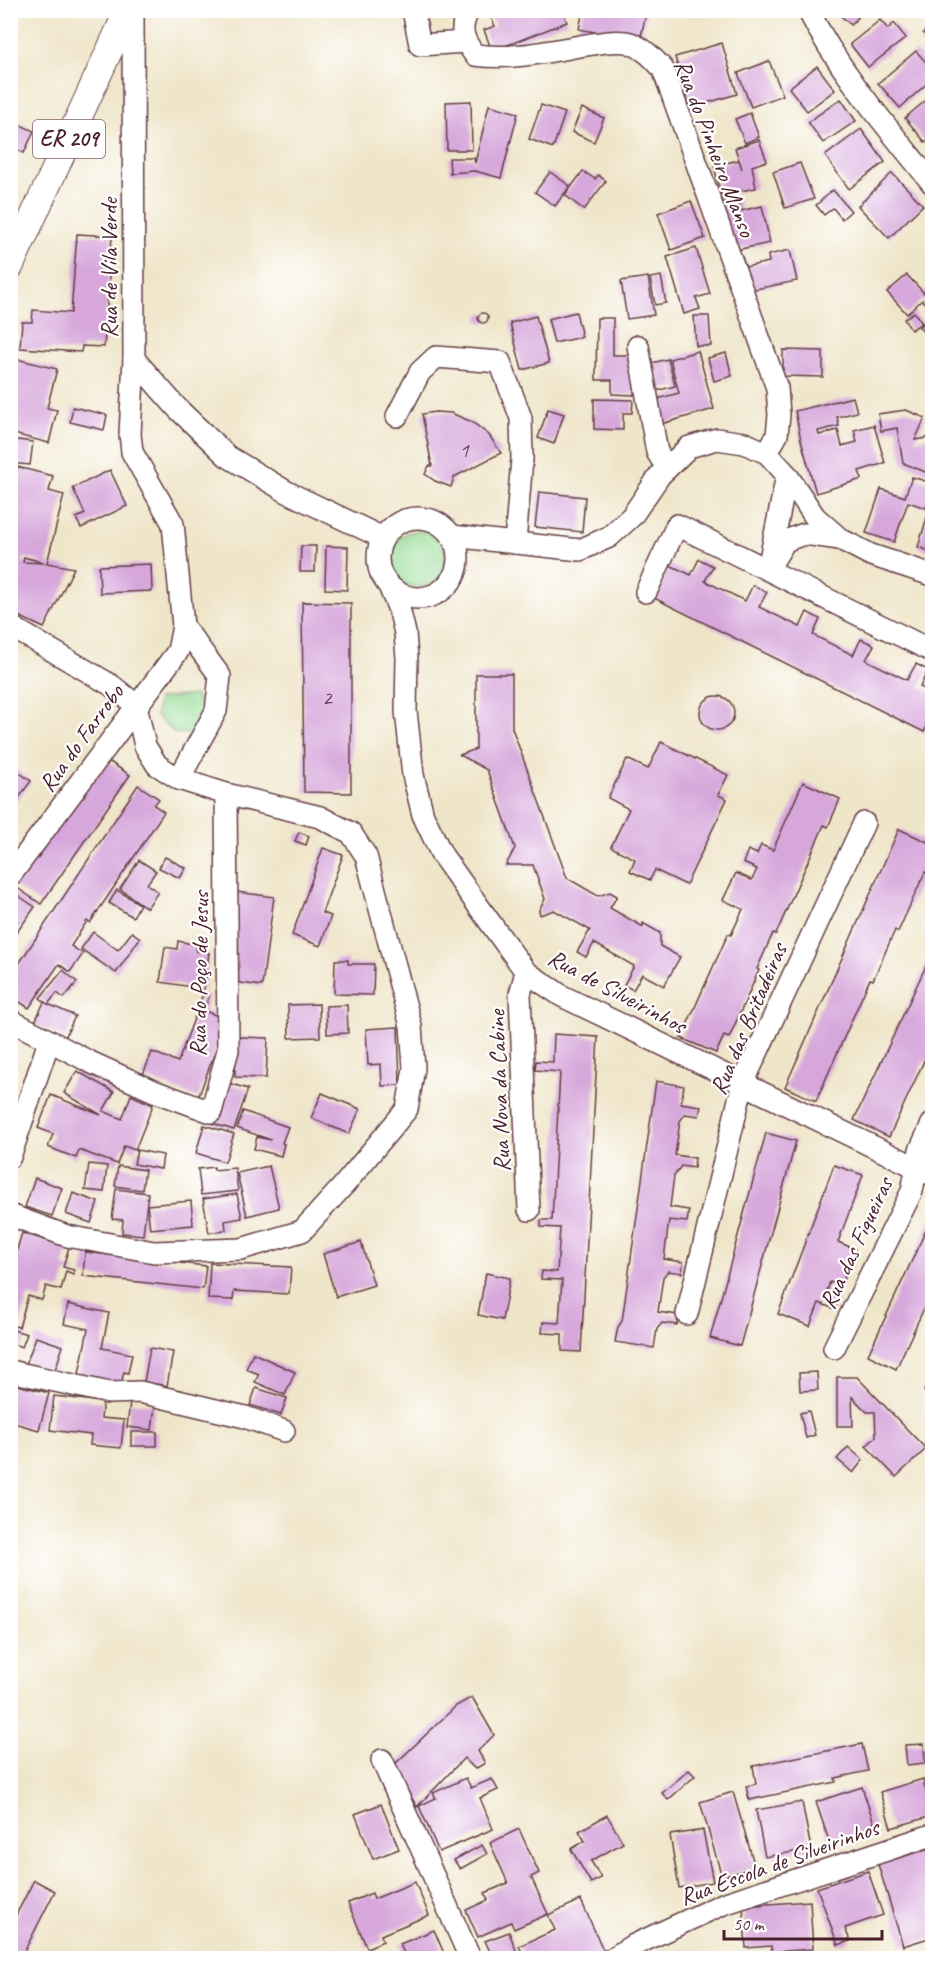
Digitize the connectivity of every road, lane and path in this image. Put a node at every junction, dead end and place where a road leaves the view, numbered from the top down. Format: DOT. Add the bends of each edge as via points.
graph roads {
  1 [pos="128,10"];
  2 [pos="133,10"];
  3 [pos="413,10"];
  4 [pos="469,10"];
  5 [pos="808,10"];
  6 [pos="465,42"];
  7 [pos="933,183"];
  8 [pos="10,267"];
  9 [pos="638,346"];
  10 [pos="134,359"];
  11 [pos="397,416"];
  12 [pos="767,453"];
  13 [pos="667,468"];
  14 [pos="788,475"];
  15 [pos="452,536"];
  16 [pos="383,538"];
  17 [pos="840,539"];
  18 [pos="515,543"];
  19 [pos="768,569"];
  20 [pos="933,575"];
  21 [pos="389,586"];
  22 [pos="646,592"];
  23 [pos="435,595"];
  24 [pos="10,626"];
  25 [pos="183,626"];
  26 [pos="933,651"];
  27 [pos="407,658"];
  28 [pos="136,705"];
  29 [pos="179,779"];
  30 [pos="226,794"];
  31 [pos="864,823"];
  32 [pos="10,876"];
  33 [pos="526,972"];
  34 [pos="10,1020"];
  35 [pos="50,1041"];
  36 [pos="743,1083"];
  37 [pos="933,1124"];
  38 [pos="10,1157"];
  39 [pos="925,1171"];
  40 [pos="529,1210"];
  41 [pos="10,1215"];
  42 [pos="687,1314"];
  43 [pos="834,1348"];
  44 [pos="10,1371"];
  45 [pos="284,1431"];
  46 [pos="382,1760"];
  47 [pos="933,1835"];
  48 [pos="470,1959"];
  49 [pos="613,1959"];
  1 -- 8 [label="main road, ER 209"];
  2 -- 10 [label="street, Rua de Vila Verde"];
  3 -- 6 [label="street" via="420,45"];
  4 -- 6 [label="street" via="462,28"];
  5 -- 7 [label="street" via="842,68"];
  6 -- 12 [label="street, Rua do Pinheiro Manso" via="475,55 494,58 629,42 649,54 663,69 777,388 777,435"];
  9 -- 13 [label="street" via="657,452"];
  10 -- 16 [label="street, Rua de Vila Verde" via="178,410 227,456 287,492"];
  10 -- 25 [label="street, Rua do Farrobo" via="132,452 173,524"];
  11 -- 18 [label="street" via="420,372 436,357 500,362 521,418"];
  12 -- 13 [label="street" via="744,443 717,439 689,447"];
  12 -- 14 [label="street"];
  13 -- 18 [label="street" via="632,516 609,537 580,550"];
  14 -- 17 [label="street" via="815,517"];
  14 -- 19 [label="street"];
  15 -- 16 [label="street" via="436,522 421,517 399,522"];
  15 -- 18 [label="street"];
  15 -- 23 [label="street" via="459,561 453,578"];
  16 -- 21 [label="street" via="378,563"];
  17 -- 19 [label="street" via="804,534 785,541"];
  17 -- 20 [label="street" via="871,555"];
  19 -- 22 [label="street" via="677,525"];
  19 -- 26 [label="street"];
  21 -- 23 [label="street" via="406,597"];
  21 -- 27 [label="street, Rua de Silveirinhos" via="400,612"];
  23 -- 27 [label="street, Rua de Silveirinhos" via="419,611"];
  24 -- 28 [label="street" via="111,685"];
  25 -- 28 [label="street, Rua do Farrobo" via="178,651"];
  25 -- 29 [label="street" via="220,676 216,711"];
  27 -- 33 [label="street, Rua de Silveirinhos" via="406,711 413,775 423,815 442,855"];
  28 -- 29 [label="street" via="145,746 158,765"];
  28 -- 32 [label="street, Rua do Farrobo"];
  29 -- 30 [label="street"];
  30 -- 35 [label="street, Rua do Poço de Jesus" via="228,1050 211,1112 154,1091"];
  30 -- 41 [label="street" via="320,818 351,832 366,856 411,1026 414,1068 407,1109 302,1231 241,1249 154,1252 67,1236"];
  31 -- 36 [label="street, Rua das Britadeiras"];
  33 -- 36 [label="street, Rua de Silveirinhos" via="561,996"];
  33 -- 40 [label="street, Rua Nova da Cabine" via="520,994"];
  34 -- 35 [label="street, Rua do Poço de Jesus"];
  35 -- 38 [label="street"];
  36 -- 39 [label="street, Rua de Silveirinhos"];
  36 -- 42 [label="street, Rua das Britadeiras"];
  37 -- 39 [label="street, Rua das Figueiras" via="920,1150"];
  39 -- 43 [label="street, Rua das Figueiras"];
  44 -- 45 [label="street" via="109,1393 140,1392"];
  46 -- 48 [label="street"];
  47 -- 49 [label="street, Rua Escola de Silveirinhos" via="723,1905 630,1947"];
}
